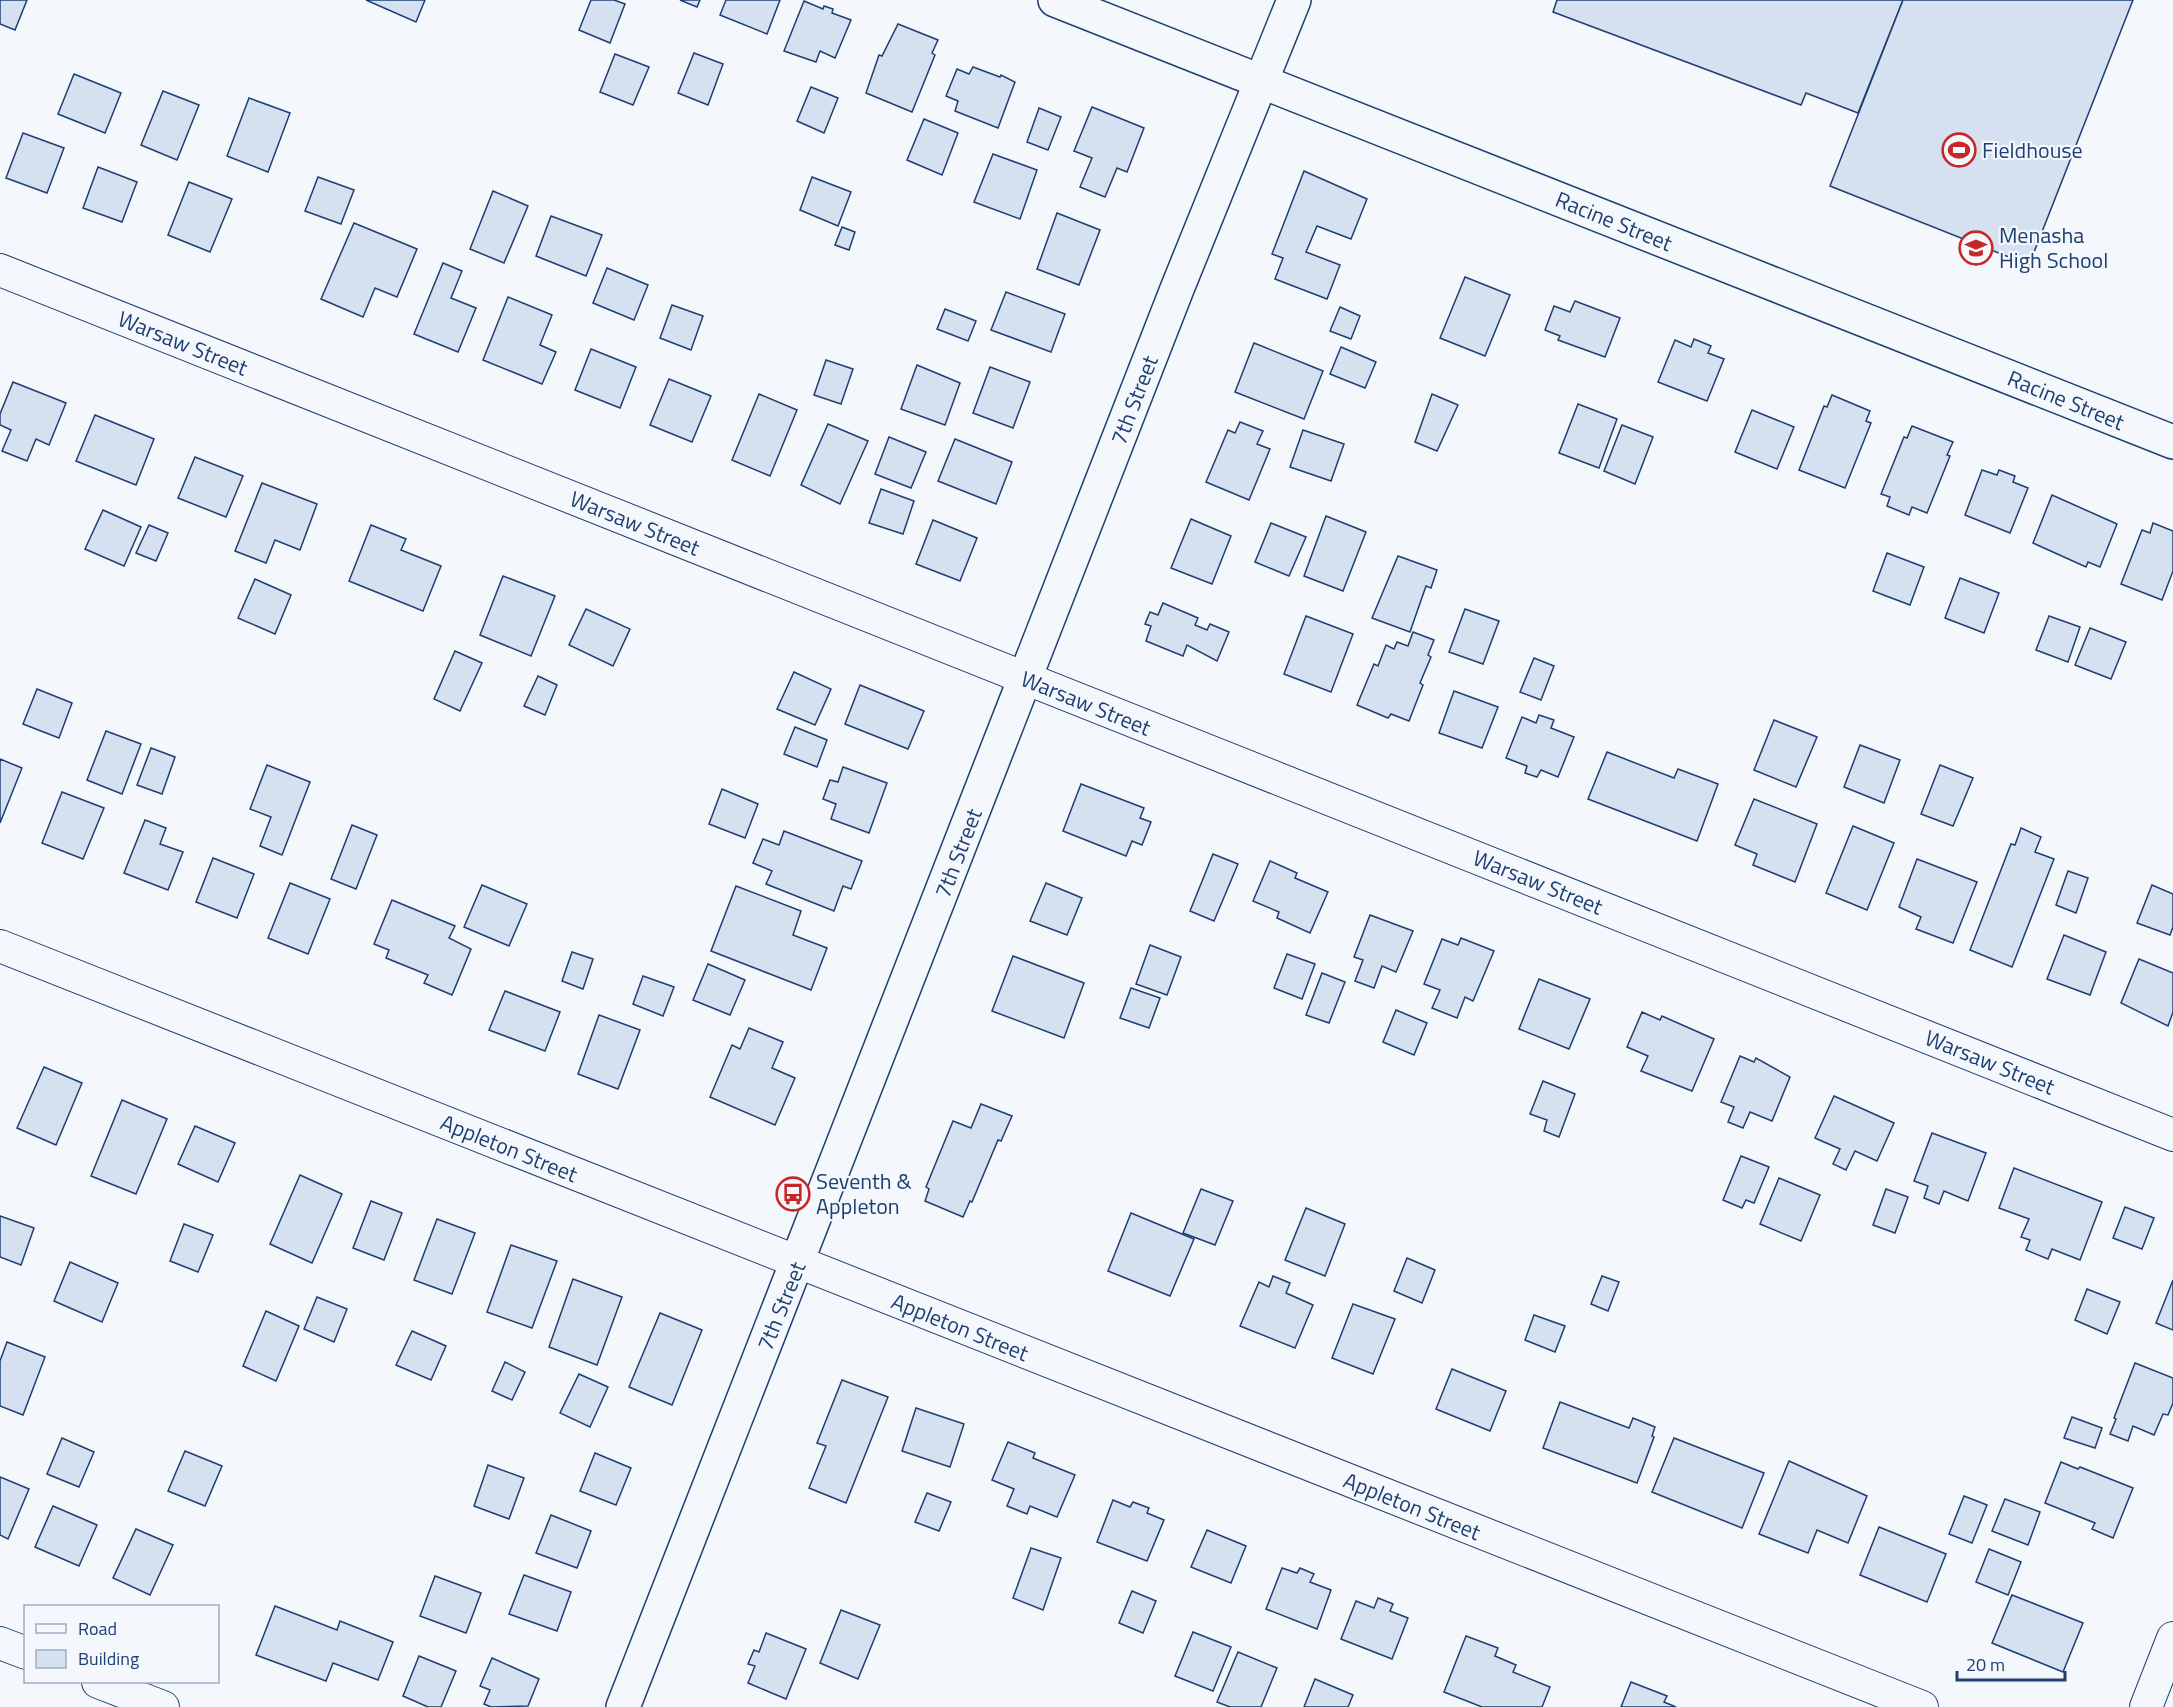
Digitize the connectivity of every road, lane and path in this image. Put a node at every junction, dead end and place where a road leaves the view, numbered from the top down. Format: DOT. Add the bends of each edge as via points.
graph roads {
  1 [pos="1055,0"];
  2 [pos="1294,0"];
  3 [pos="1259,82"];
  4 [pos="0,270"];
  5 [pos="2173,442"];
  6 [pos="1027,679"];
  7 [pos="0,946"];
  8 [pos="2173,1135"];
  9 [pos="798,1263"];
  10 [pos="2173,1638"];
  11 [pos="0,1643"];
  12 [pos="24,1652"];
  13 [pos="101,1683"];
  14 [pos="163,1707"];
  15 [pos="622,1707"];
  16 [pos="1922,1707"];
  17 [pos="2146,1707"];
  1 -- 3 [label="street, Racine Street"];
  2 -- 3 [label="street, 7th Street"];
  3 -- 5 [label="street, Racine Street"];
  3 -- 6 [label="street, 7th Street"];
  4 -- 6 [label="street, Warsaw Street"];
  6 -- 8 [label="street, Warsaw Street"];
  6 -- 9 [label="street, 7th Street"];
  7 -- 9 [label="street, Appleton Street"];
  9 -- 15 [label="street, 7th Street"];
  9 -- 16 [label="street, Appleton Street"];
  10 -- 17 [label="street"];
  11 -- 12 [label="street"];
  13 -- 14 [label="street"];
}
